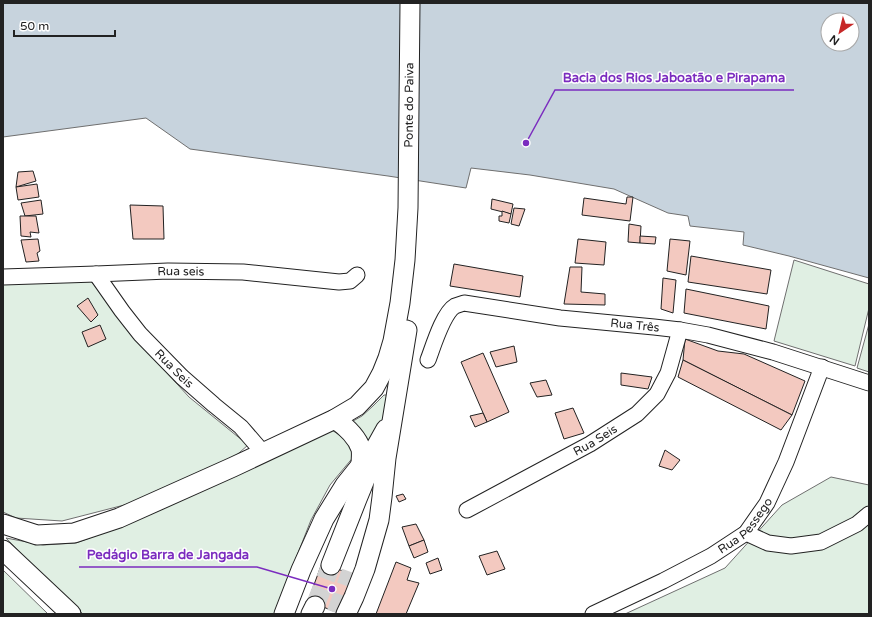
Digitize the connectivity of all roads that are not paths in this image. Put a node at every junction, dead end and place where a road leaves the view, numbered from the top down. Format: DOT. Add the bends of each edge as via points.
graph roads {
  1 [pos="410,3"];
  2 [pos="418,3"];
  3 [pos="412,208"];
  4 [pos="96,274"];
  5 [pos="357,275"];
  6 [pos="3,277"];
  7 [pos="680,330"];
  8 [pos="428,360"];
  9 [pos="822,367"];
  10 [pos="869,383"];
  11 [pos="335,419"];
  12 [pos="392,419"];
  13 [pos="263,453"];
  14 [pos="373,459"];
  15 [pos="467,510"];
  16 [pos="869,514"];
  17 [pos="3,524"];
  18 [pos="746,533"];
  19 [pos="3,550"];
  20 [pos="327,612"];
  21 [pos="71,614"];
  22 [pos="284,614"];
  23 [pos="295,614"];
  24 [pos="592,614"];
  1 -- 3 [label="main road, Ponte do Paiva"];
  2 -- 3 [label="main road, Ponte do Paiva" via="418,118"];
  3 -- 11 [label="main road" via="400,303 388,358 374,388 357,406"];
  3 -- 12 [label="main road" via="412,292"];
  4 -- 5 [label="street, Rua seis" via="168,271 243,272 339,282 350,281"];
  4 -- 6 [label="street, Rua seis"];
  4 -- 13 [label="street, Rua Seis" via="140,334 182,377 241,427"];
  7 -- 8 [label="street, Rua Três" via="560,318 464,303 454,306 449,312"];
  7 -- 9 [label="street, Rua Três" via="708,335"];
  7 -- 15 [label="street, Rua Seis" via="668,373 657,394 637,414 590,444"];
  9 -- 10 [label="street, Rua Três"];
  9 -- 18 [label="street, Rua Pessego" via="786,462 767,503"];
  11 -- 13 [label="main road"];
  11 -- 14 [label="main road" via="358,441 362,454"];
  12 -- 14 [label="main road"];
  12 -- 14 [label="main road" via="357,499 341,569"];
  13 -- 17 [label="main road" via="119,518 74,533 37,535"];
  14 -- 20 [label="main road" via="382,497 379,520 365,569 354,597"];
  14 -- 22 [label="main road" via="345,485 324,519"];
  14 -- 23 [label="main road" via="325,542"];
  16 -- 18 [label="street" via="857,524 820,542 791,546 768,543"];
  18 -- 24 [label="street, Rua Pessego" via="711,556"];
  19 -- 21 [label="main road"];
}
